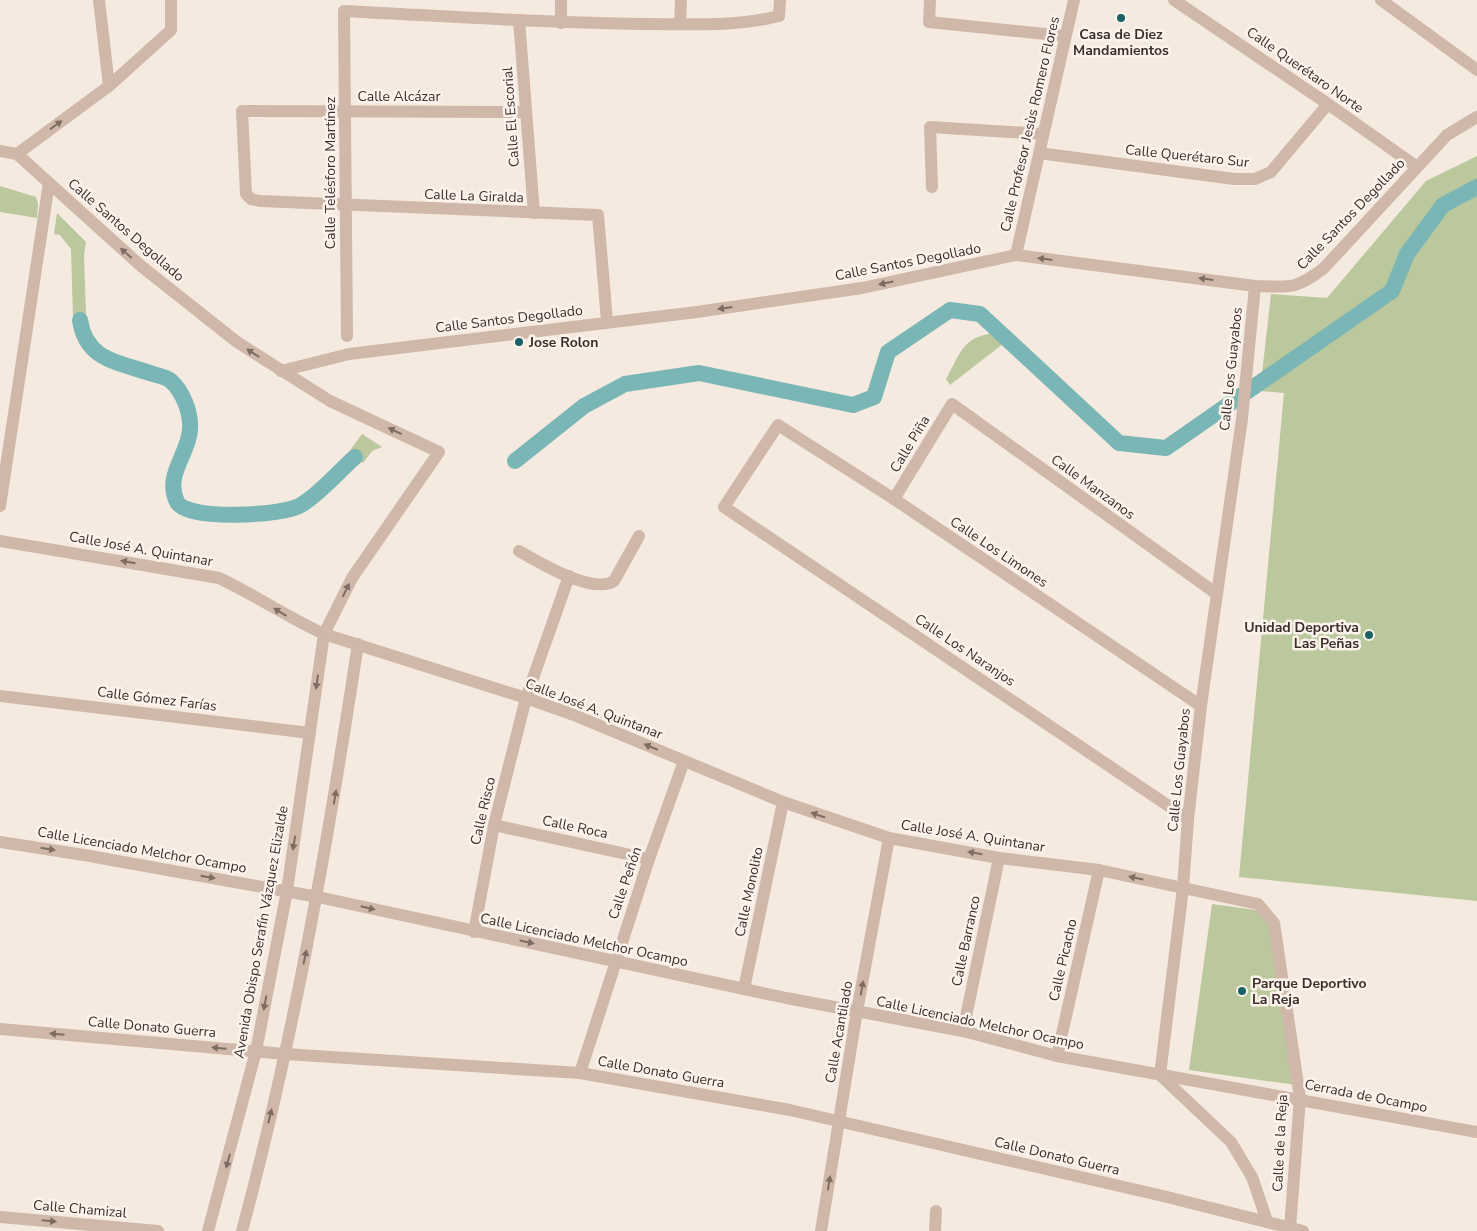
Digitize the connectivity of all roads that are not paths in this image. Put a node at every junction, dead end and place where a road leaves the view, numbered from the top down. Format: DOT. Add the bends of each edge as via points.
graph roads {
  1 [pos="99,0"];
  2 [pos="171,0"];
  3 [pos="562,0"];
  4 [pos="680,0"];
  5 [pos="780,0"];
  6 [pos="930,0"];
  7 [pos="1074,0"];
  8 [pos="1174,0"];
  9 [pos="1381,0"];
  10 [pos="519,20"];
  11 [pos="560,23"];
  12 [pos="680,24"];
  13 [pos="1065,36"];
  14 [pos="1477,70"];
  15 [pos="109,86"];
  16 [pos="1328,104"];
  17 [pos="345,111"];
  18 [pos="525,112"];
  19 [pos="1477,117"];
  20 [pos="1043,134"];
  21 [pos="0,151"];
  22 [pos="1039,153"];
  23 [pos="17,154"];
  24 [pos="1417,167"];
  25 [pos="50,183"];
  26 [pos="932,187"];
  27 [pos="246,194"];
  28 [pos="344,206"];
  29 [pos="534,213"];
  30 [pos="1016,255"];
  31 [pos="1255,286"];
  32 [pos="607,321"];
  33 [pos="347,336"];
  34 [pos="280,371"];
  35 [pos="952,404"];
  36 [pos="894,499"];
  37 [pos="0,506"];
  38 [pos="724,507"];
  39 [pos="639,536"];
  40 [pos="0,541"];
  41 [pos="519,551"];
  42 [pos="569,576"];
  43 [pos="1217,594"];
  44 [pos="324,634"];
  45 [pos="358,644"];
  46 [pos="0,696"];
  47 [pos="526,698"];
  48 [pos="1201,706"];
  49 [pos="310,733"];
  50 [pos="684,761"];
  51 [pos="783,802"];
  52 [pos="1188,819"];
  53 [pos="494,825"];
  54 [pos="889,838"];
  55 [pos="0,842"];
  56 [pos="999,858"];
  57 [pos="649,859"];
  58 [pos="1099,870"];
  59 [pos="1183,888"];
  60 [pos="287,890"];
  61 [pos="318,897"];
  62 [pos="474,932"];
  63 [pos="615,961"];
  64 [pos="744,988"];
  65 [pos="857,1012"];
  66 [pos="0,1029"];
  67 [pos="963,1032"];
  68 [pos="256,1051"];
  69 [pos="285,1054"];
  70 [pos="1057,1056"];
  71 [pos="580,1073"];
  72 [pos="1160,1076"];
  73 [pos="1300,1098"];
  74 [pos="838,1122"];
  75 [pos="1477,1132"];
  76 [pos="936,1211"];
  77 [pos="0,1217"];
  78 [pos="1267,1221"];
  79 [pos="1296,1229"];
  80 [pos="158,1231"];
  81 [pos="208,1231"];
  82 [pos="242,1231"];
  83 [pos="821,1231"];
  84 [pos="935,1231"];
  1 -- 15 [label="street"];
  2 -- 15 [label="street" via="171,30"];
  3 -- 11 [label="street"];
  4 -- 12 [label="street"];
  5 -- 12 [label="street" via="779,16 744,22"];
  6 -- 13 [label="street" via="929,22"];
  7 -- 13 [label="street, Calle Profesor Jesùs Romero Flores"];
  8 -- 16 [label="street, Calle Querétaro Norte"];
  9 -- 14 [label="street"];
  10 -- 11 [label="street"];
  10 -- 17 [label="street, Calle Telésforo Martínez" via="344,11"];
  10 -- 18 [label="street, Calle El Escorial"];
  11 -- 12 [label="street"];
  13 -- 20 [label="street, Calle Profesor Jesùs Romero Flores"];
  23 -- 15 [label="street, one-way"];
  16 -- 22 [label="street, Calle Querétaro Sur" via="1272,172 1255,179 1234,179"];
  16 -- 24 [label="street, Calle Querétaro Norte"];
  17 -- 18 [label="street, Calle Alcázar"];
  17 -- 27 [label="street, Calle Alcázar" via="242,111"];
  17 -- 28 [label="street, Calle Telésforo Martínez"];
  18 -- 29 [label="street, Calle El Escorial"];
  19 -- 24 [label="street, Calle Santos Degollado" via="1447,135"];
  20 -- 22 [label="street, Calle Profesor Jesùs Romero Flores"];
  20 -- 26 [label="street" via="930,128"];
  21 -- 23 [label="street"];
  22 -- 30 [label="street, Calle Profesor Jesùs Romero Flores"];
  23 -- 25 [label="street, Calle Santos Degollado"];
  24 -- 31 [label="street, Calle Santos Degollado" via="1324,268 1306,283"];
  34 -- 25 [label="street, Calle Santos Degollado, one-way" via="237,342 140,266"];
  25 -- 37 [label="street"];
  27 -- 28 [label="street, Calle La Giralda" via="260,201"];
  28 -- 29 [label="street, Calle La Giralda"];
  28 -- 33 [label="street, Calle Telésforo Martínez"];
  29 -- 32 [label="street, Calle La Giralda" via="598,216"];
  31 -- 30 [label="street, Calle Santos Degollado, one-way"];
  30 -- 32 [label="street, Calle Santos Degollado, one-way" via="862,288"];
  31 -- 43 [label="street, Calle Los Guayabos" via="1242,419"];
  32 -- 34 [label="street, Calle Santos Degollado" via="349,354"];
  44 -- 34 [label="street, Calle Santos Degollado, one-way" via="352,578 440,452 330,401"];
  35 -- 36 [label="street, Calle Piña"];
  35 -- 43 [label="street, Calle Manzanos"];
  36 -- 38 [label="street, Calle Los Limones" via="778,425"];
  36 -- 48 [label="street, Calle Los Limones"];
  38 -- 52 [label="street, Calle Los Naranjos"];
  39 -- 42 [label="street" via="614,581 607,585"];
  44 -- 40 [label="street, Calle José A. Quintanar, one-way" via="219,578"];
  41 -- 42 [label="street"];
  42 -- 47 [label="street, Calle Risco"];
  43 -- 48 [label="street, Calle Los Guayabos"];
  44 -- 45 [label="street, Calle José A. Quintanar"];
  44 -- 49 [label="street, Avenida Obispo Serafín Vázquez Elizalde, one-way"];
  45 -- 47 [label="street, Calle José A. Quintanar"];
  61 -- 45 [label="street, one-way"];
  46 -- 49 [label="street, Calle Gómez Farías"];
  50 -- 47 [label="street, Calle José A. Quintanar, one-way"];
  47 -- 53 [label="street, Calle Risco"];
  48 -- 52 [label="street, Calle Los Guayabos"];
  49 -- 60 [label="street, Avenida Obispo Serafín Vázquez Elizalde, one-way"];
  50 -- 51 [label="street, Calle José A. Quintanar"];
  50 -- 57 [label="street, Calle Peñón"];
  54 -- 51 [label="street, Calle José A. Quintanar, one-way"];
  51 -- 64 [label="street, Calle Monolito"];
  52 -- 59 [label="street, Calle Los Guayabos"];
  53 -- 57 [label="street, Calle Roca"];
  53 -- 62 [label="street, Calle Risco"];
  56 -- 54 [label="street, Calle José A. Quintanar, one-way"];
  65 -- 54 [label="street, Calle Acantilado, one-way"];
  55 -- 60 [label="street, Calle Licenciado Melchor Ocampo, one-way"];
  56 -- 58 [label="street, Calle José A. Quintanar"];
  56 -- 67 [label="street, Calle Barranco"];
  57 -- 63 [label="street, Calle Peñón"];
  59 -- 58 [label="street, Calle José A. Quintanar, one-way"];
  58 -- 70 [label="street, Calle Picacho"];
  59 -- 72 [label="street, Calle Los Guayabos"];
  59 -- 73 [label="street, Calle de la Reja" via="1258,904 1274,923"];
  60 -- 61 [label="street, Calle Licenciado Melchor Ocampo"];
  60 -- 68 [label="street, Avenida Obispo Serafín Vázquez Elizalde, one-way"];
  61 -- 62 [label="street, Calle Licenciado Melchor Ocampo, one-way"];
  69 -- 61 [label="street, one-way"];
  62 -- 63 [label="street, Calle Licenciado Melchor Ocampo, one-way"];
  63 -- 64 [label="street, Calle Licenciado Melchor Ocampo"];
  63 -- 71 [label="street, Calle Peñón"];
  64 -- 65 [label="street, Calle Licenciado Melchor Ocampo"];
  65 -- 67 [label="street, Calle Licenciado Melchor Ocampo"];
  65 -- 74 [label="street, Calle Acantilado"];
  68 -- 66 [label="street, Calle Donato Guerra, one-way"];
  67 -- 70 [label="street, Calle Licenciado Melchor Ocampo"];
  68 -- 69 [label="street, Calle Donato Guerra"];
  68 -- 81 [label="street, Avenida Obispo Serafín Vázquez Elizalde, one-way"];
  69 -- 71 [label="street, Calle Donato Guerra"];
  82 -- 69 [label="street, one-way"];
  70 -- 72 [label="street, Calle Licenciado Melchor Ocampo"];
  71 -- 74 [label="street, Calle Donato Guerra" via="790,1110"];
  72 -- 73 [label="street, Cerrada de Ocampo"];
  72 -- 78 [label="street" via="1230,1142 1252,1177"];
  73 -- 75 [label="street, Cerrada de Ocampo"];
  73 -- 79 [label="street, Calle de la Reja"];
  74 -- 78 [label="street, Calle Donato Guerra"];
  83 -- 74 [label="street, Calle Acantilado, one-way"];
  76 -- 84 [label="street"];
  77 -- 80 [label="street, Calle Chamizal, one-way"];
  78 -- 79 [label="street, Calle Donato Guerra"];
}
